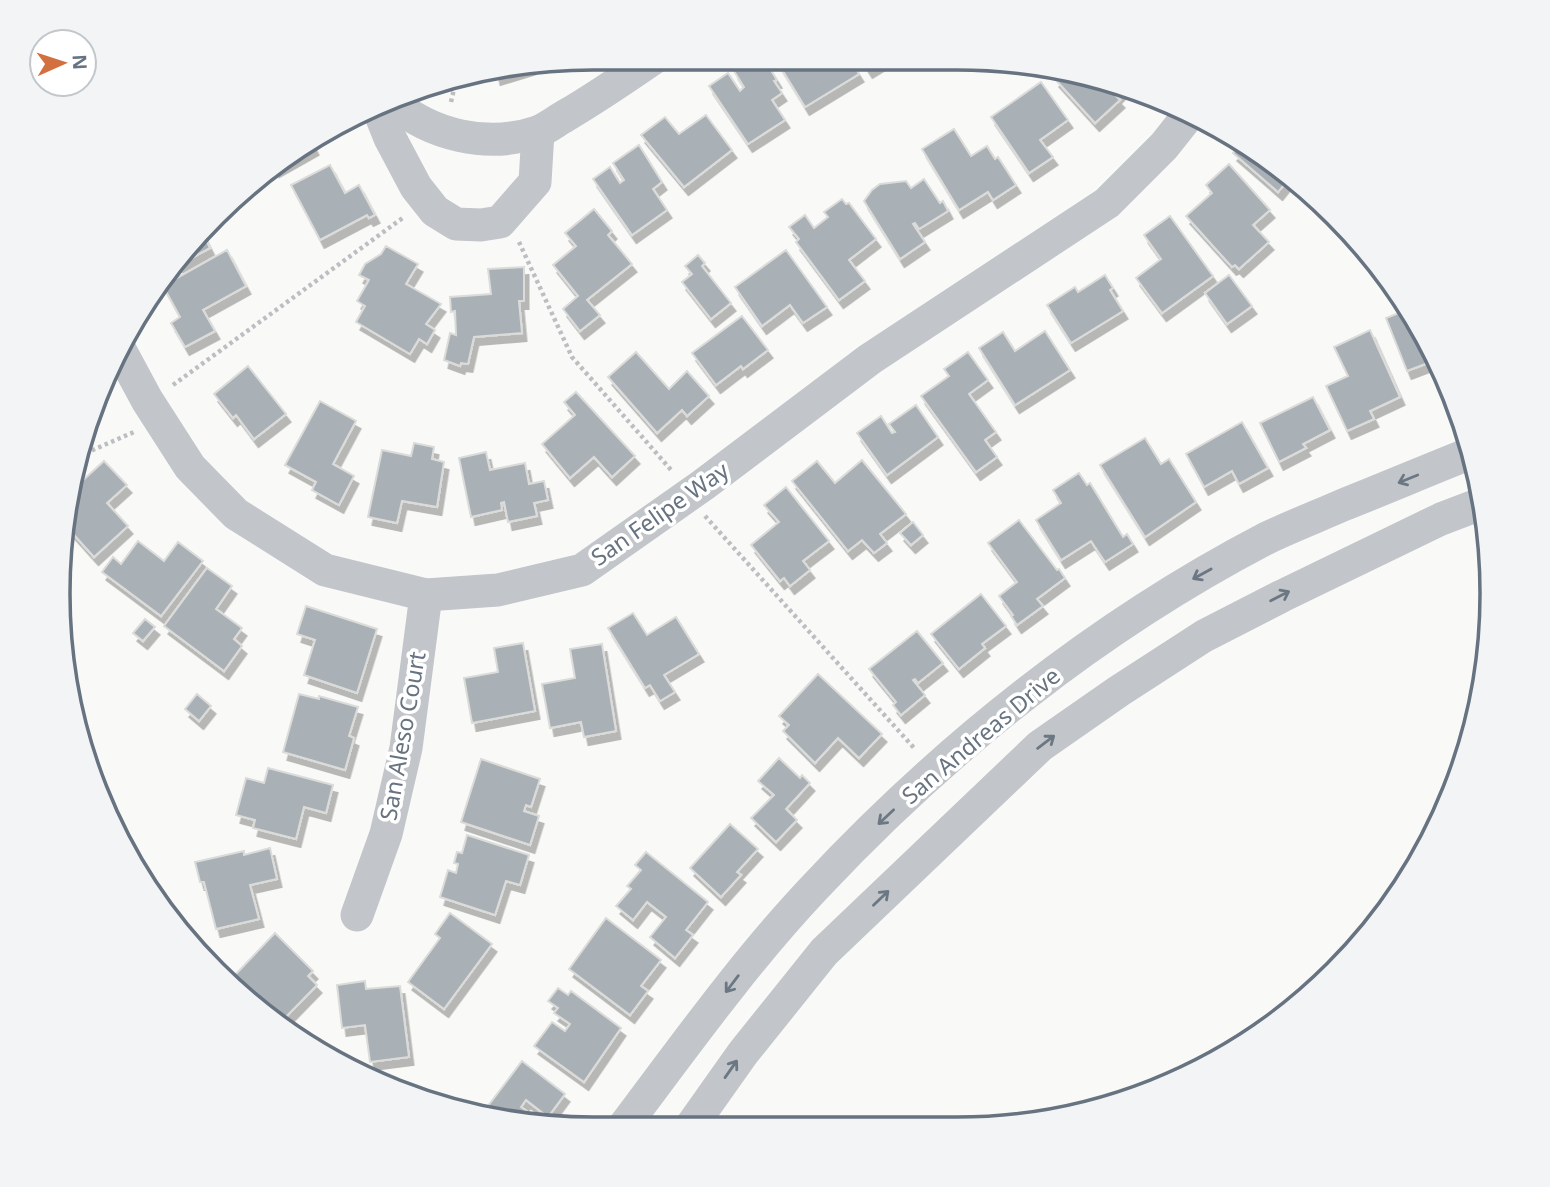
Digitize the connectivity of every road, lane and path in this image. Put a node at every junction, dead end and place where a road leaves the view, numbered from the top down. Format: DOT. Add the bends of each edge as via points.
graph roads {
  1 [pos="636,70"];
  2 [pos="454,89"];
  3 [pos="450,105"];
  4 [pos="399,108"];
  5 [pos="381,115"];
  6 [pos="1183,122"];
  7 [pos="538,132"];
  8 [pos="411,212"];
  9 [pos="515,232"];
  10 [pos="125,360"];
  11 [pos="168,389"];
  12 [pos="132,421"];
  13 [pos="90,451"];
  14 [pos="1462,457"];
  15 [pos="676,477"];
  16 [pos="1473,507"];
  17 [pos="710,508"];
  18 [pos="426,595"];
  19 [pos="918,752"];
  20 [pos="357,915"];
  21 [pos="631,1117"];
  22 [pos="698,1117"];
  1 -- 7 [label="street"];
  2 -- 3 [label="path"];
  4 -- 7 [label="street" via="425,126 455,135 498,139"];
  5 -- 7 [label="street" via="416,187 435,211 456,224 500,222 536,182"];
  6 -- 18 [label="street, San Felipe Way" via="1107,203 870,359 582,569 498,590"];
  8 -- 11 [label="path"];
  9 -- 15 [label="path" via="572,357"];
  10 -- 18 [label="street, San Felipe Way" via="190,467 236,514 325,570"];
  12 -- 13 [label="path" via="137,431"];
  14 -- 21 [label="street, San Andreas Drive, one-way" via="1258,543 1190,581 1012,704 814,887 743,970"];
  22 -- 16 [label="street, San Andreas Drive, one-way" via="824,952 1040,746 1204,636"];
  17 -- 19 [label="path" via="703,514"];
  18 -- 20 [label="street, San Aleso Court" via="406,748 386,834"];
}
